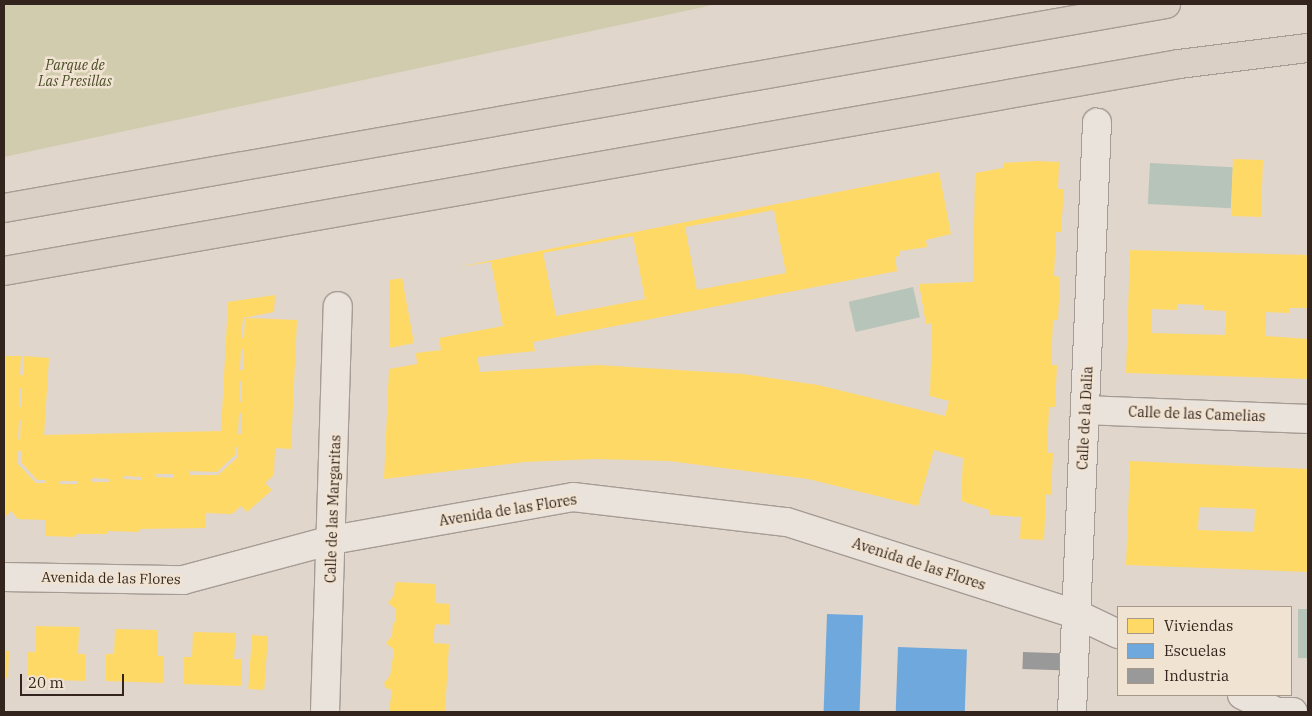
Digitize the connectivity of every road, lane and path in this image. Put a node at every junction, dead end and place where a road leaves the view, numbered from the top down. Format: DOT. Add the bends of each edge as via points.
graph roads {
  1 [pos="1166,4"];
  2 [pos="1308,48"];
  3 [pos="1097,123"];
  4 [pos="4,208"];
  5 [pos="4,271"];
  6 [pos="338,306"];
  7 [pos="1085,410"];
  8 [pos="1308,418"];
  9 [pos="332,540"];
  10 [pos="4,577"];
  11 [pos="1076,614"];
  12 [pos="1117,634"];
  13 [pos="1244,696"];
  14 [pos="325,712"];
  15 [pos="1072,712"];
  16 [pos="1293,712"];
  1 -- 4 [label="highway"];
  2 -- 5 [label="highway" via="1178,64"];
  3 -- 7 [label="street, Calle de la Dalia"];
  6 -- 9 [label="street, Calle de las Margaritas"];
  7 -- 8 [label="street, Calle de las Camelias"];
  7 -- 11 [label="street, Calle de la Dalia"];
  9 -- 10 [label="street, Avenida de las Flores" via="183,580"];
  9 -- 11 [label="street, Avenida de las Flores" via="573,496 787,522"];
  9 -- 14 [label="street, Calle de las Margaritas"];
  11 -- 12 [label="street, Avenida de las Flores"];
  11 -- 15 [label="street, Calle de la Dalia"];
  13 -- 16 [label="street" via="1277,712"];
}
